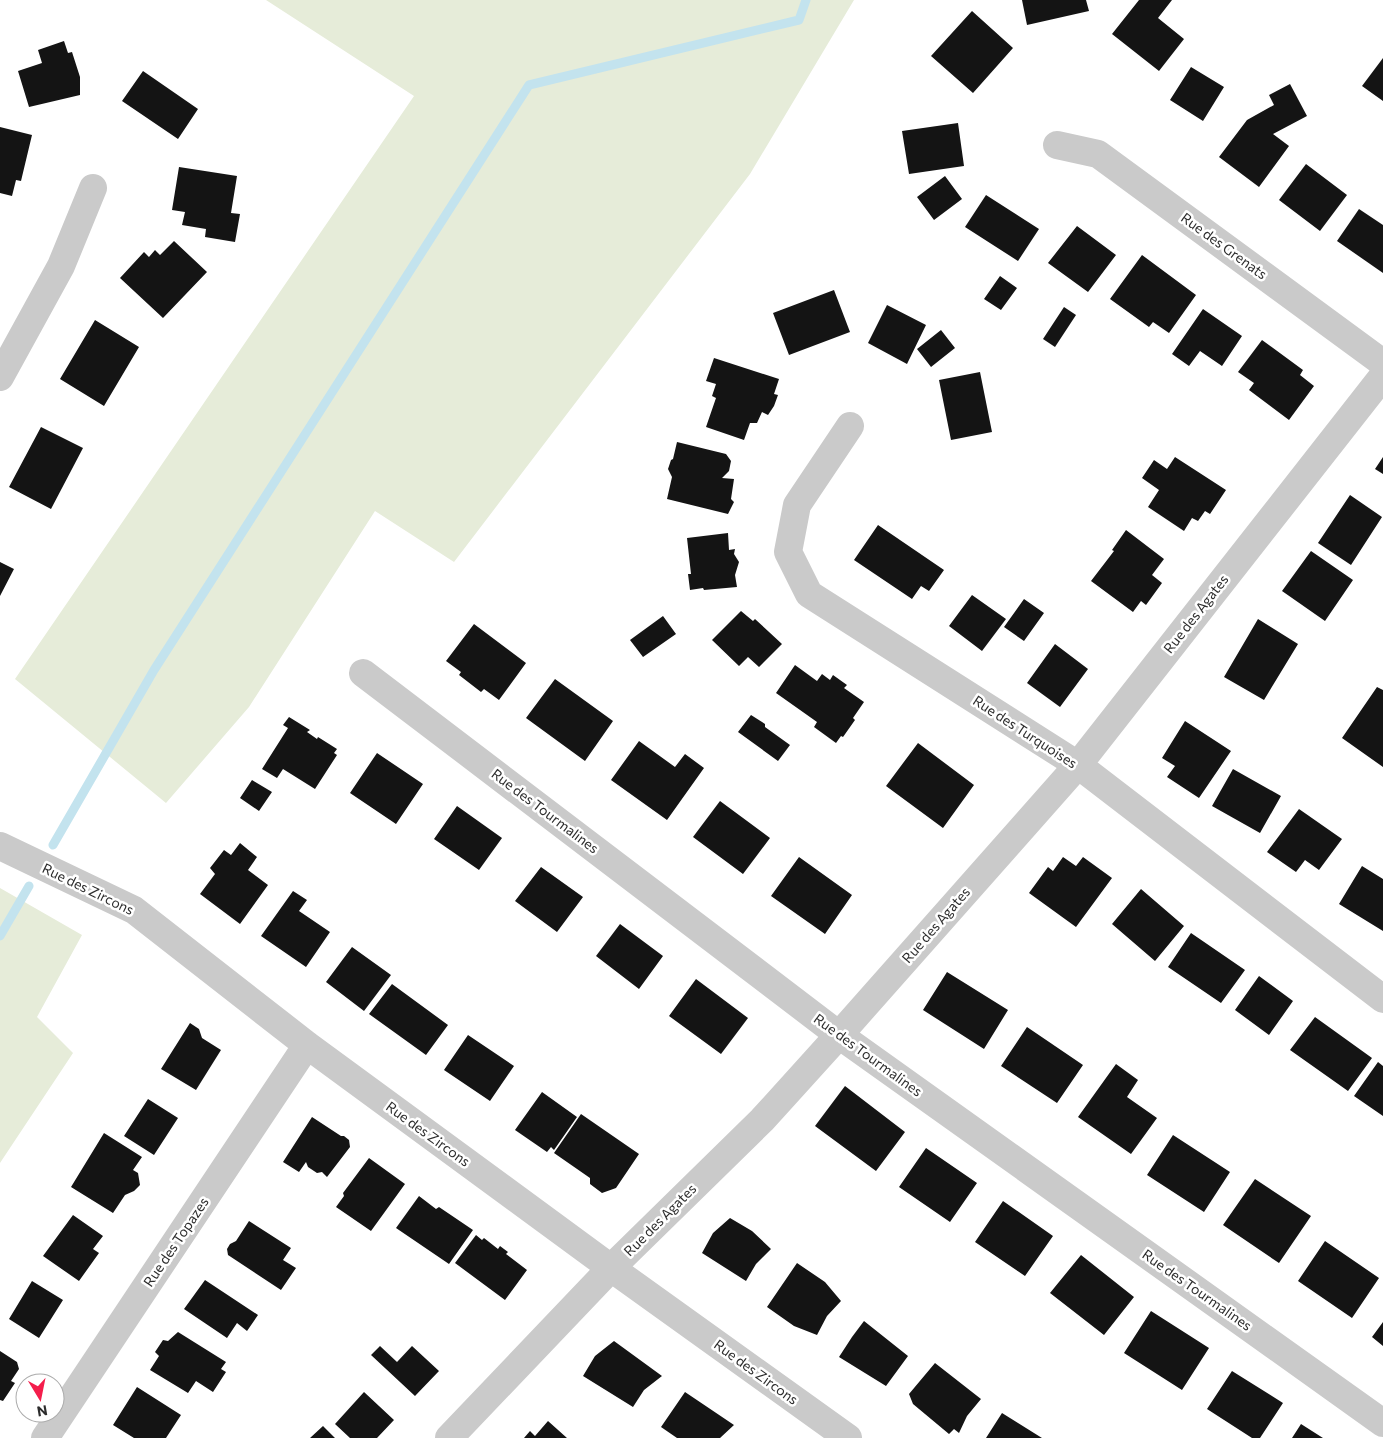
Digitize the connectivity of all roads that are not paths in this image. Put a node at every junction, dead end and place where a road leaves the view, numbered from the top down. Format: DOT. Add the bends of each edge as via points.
graph roads {
  1 [pos="1057,146"];
  2 [pos="92,188"];
  3 [pos="1383,363"];
  4 [pos="1383,376"];
  5 [pos="0,377"];
  6 [pos="850,426"];
  7 [pos="363,673"];
  8 [pos="1078,765"];
  9 [pos="0,846"];
  10 [pos="1383,998"];
  11 [pos="839,1035"];
  12 [pos="307,1045"];
  13 [pos="611,1268"];
  14 [pos="1383,1423"];
  15 [pos="45,1438"];
  16 [pos="449,1438"];
  17 [pos="848,1438"];
  1 -- 3 [label="street, Rue des Grenats" via="1098,154"];
  2 -- 5 [label="street" via="61,266"];
  4 -- 8 [label="street, Rue des Agates"];
  6 -- 8 [label="street, Rue des Turquoises" via="797,505 788,552 809,594"];
  7 -- 11 [label="street, Rue des Tourmalines"];
  8 -- 10 [label="street, Rue des Turquoises"];
  8 -- 11 [label="street, Rue des Agates"];
  9 -- 12 [label="street, Rue des Zircons" via="134,910"];
  11 -- 13 [label="street, Rue des Agates" via="762,1120"];
  11 -- 14 [label="street, Rue des Tourmalines"];
  12 -- 13 [label="street, Rue des Zircons"];
  12 -- 15 [label="street, Rue des Topazes"];
  13 -- 16 [label="street, Rue des Agates"];
  13 -- 17 [label="street, Rue des Zircons"];
}
